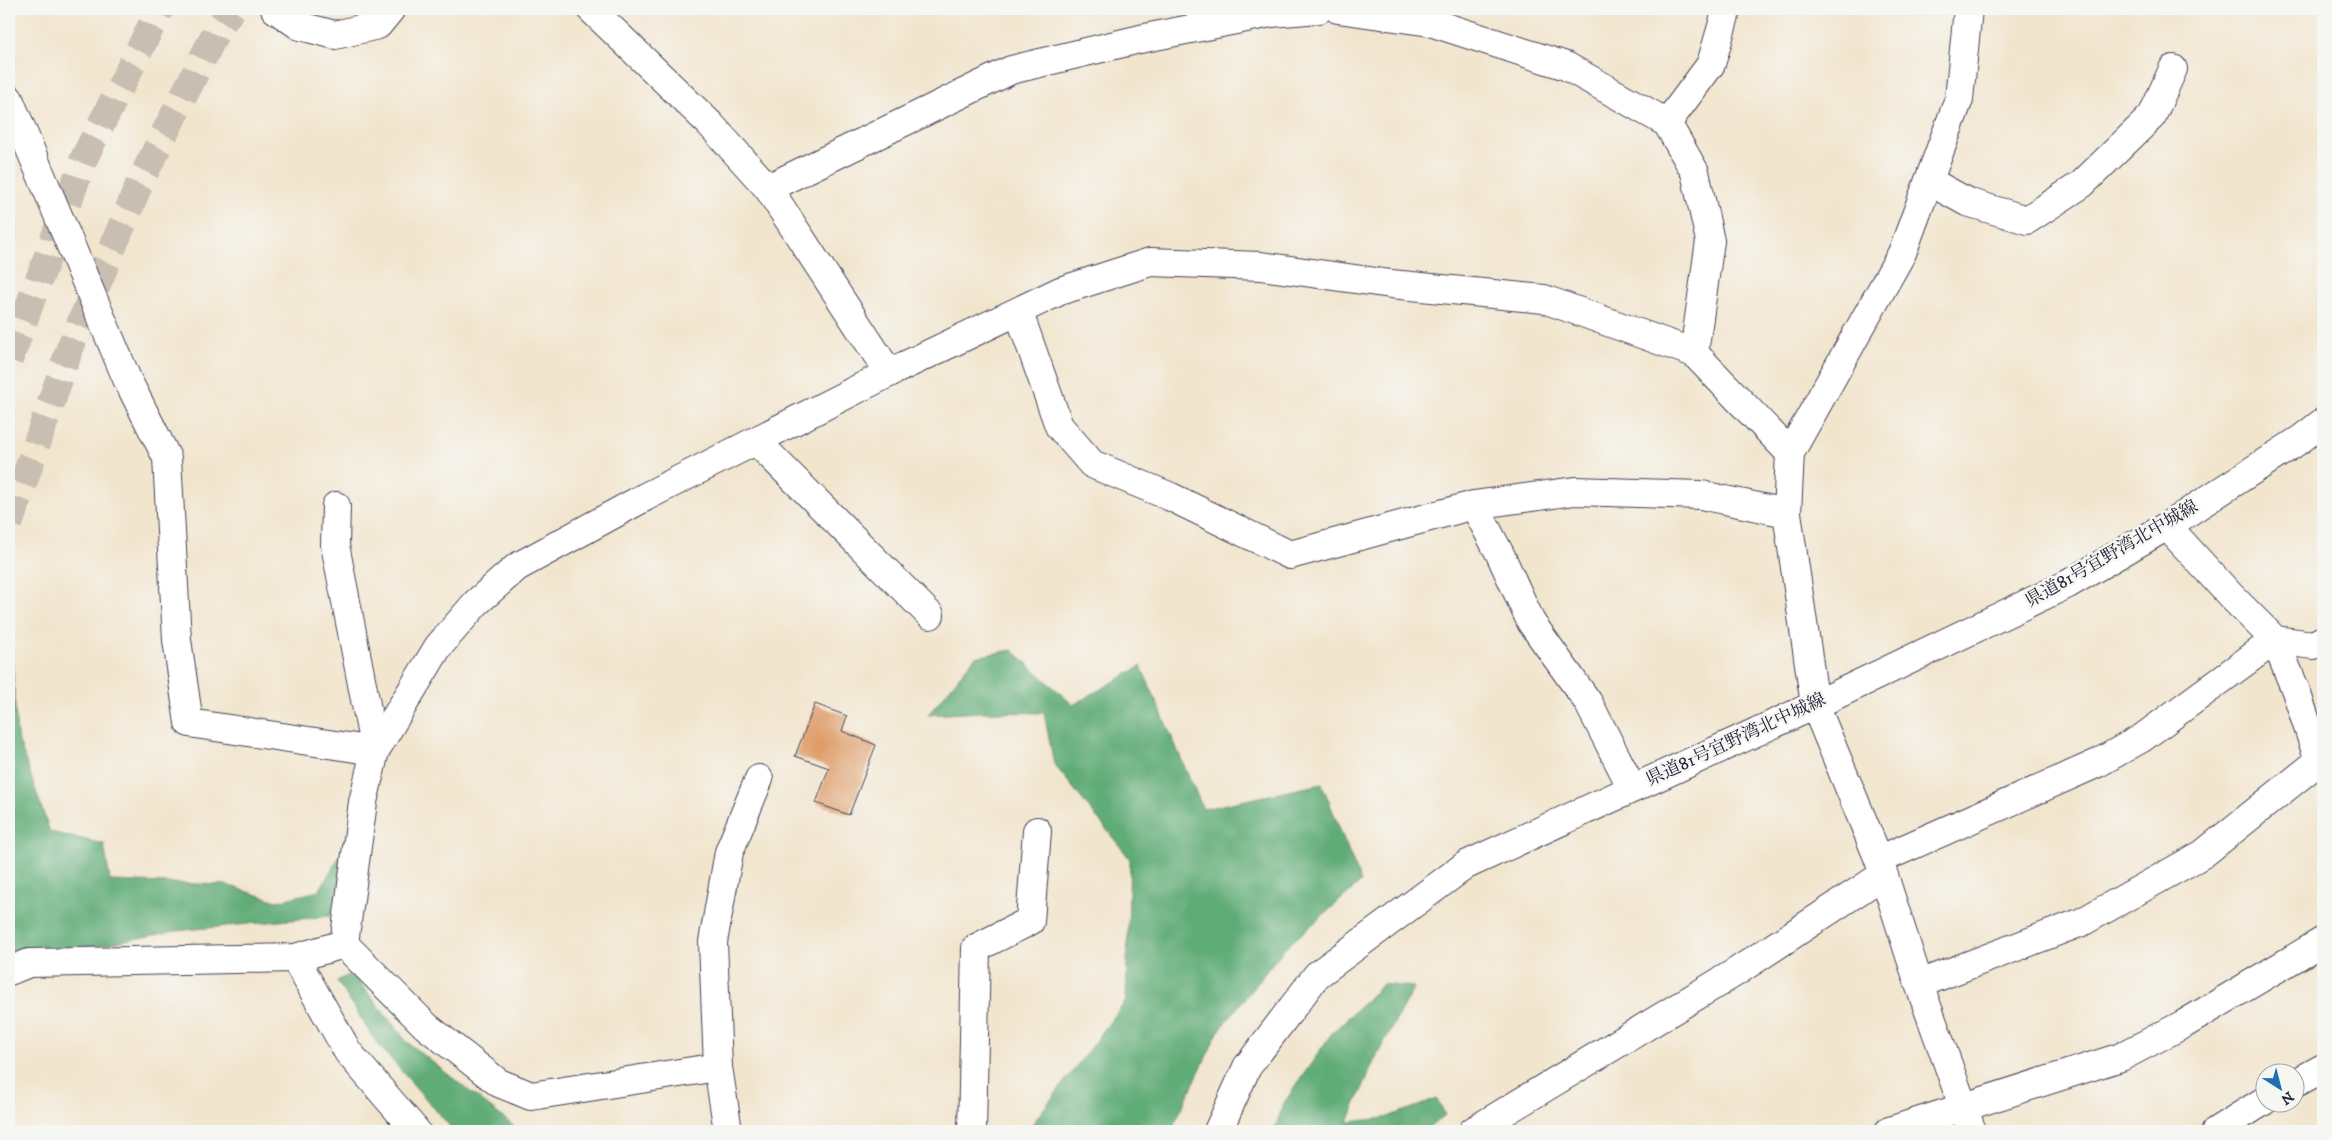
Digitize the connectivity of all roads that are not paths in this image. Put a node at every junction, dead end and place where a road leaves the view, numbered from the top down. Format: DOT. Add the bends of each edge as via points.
graph roads {
  1 [pos="275,9"];
  2 [pos="391,9"];
  3 [pos="590,9"];
  4 [pos="1319,9"];
  5 [pos="1338,9"];
  6 [pos="1727,9"];
  7 [pos="1968,9"];
  8 [pos="2173,69"];
  9 [pos="9,100"];
  10 [pos="1667,123"];
  11 [pos="1929,182"];
  12 [pos="768,188"];
  13 [pos="1019,313"];
  14 [pos="1694,353"];
  15 [pos="889,374"];
  16 [pos="2323,422"];
  17 [pos="757,442"];
  18 [pos="1790,453"];
  19 [pos="1474,505"];
  20 [pos="336,506"];
  21 [pos="1786,513"];
  22 [pos="2167,526"];
  23 [pos="930,615"];
  24 [pos="2275,640"];
  25 [pos="2323,640"];
  26 [pos="1815,705"];
  27 [pos="375,751"];
  28 [pos="759,779"];
  29 [pos="1632,788"];
  30 [pos="1037,831"];
  31 [pos="1881,867"];
  32 [pos="2323,941"];
  33 [pos="344,944"];
  34 [pos="294,958"];
  35 [pos="9,971"];
  36 [pos="1919,984"];
  37 [pos="718,1067"];
  38 [pos="2323,1068"];
  39 [pos="2304,1078"];
  40 [pos="2254,1107"];
  41 [pos="1969,1119"];
  42 [pos="416,1131"];
  43 [pos="728,1131"];
  44 [pos="972,1131"];
  45 [pos="1218,1131"];
  46 [pos="1473,1131"];
  47 [pos="1889,1131"];
  48 [pos="2216,1131"];
  1 -- 2 [label="street" via="300,26 335,35 378,25"];
  3 -- 12 [label="street" via="710,124"];
  4 -- 12 [label="street" via="1271,13 1140,39 1011,70"];
  5 -- 10 [label="street" via="1430,22 1566,66"];
  6 -- 10 [label="street" via="1712,64"];
  7 -- 11 [label="street" via="1959,99"];
  8 -- 11 [label="street" via="2152,116 2082,184 2027,220 1967,202"];
  9 -- 27 [label="street" via="127,379 167,458 177,640 189,723"];
  10 -- 14 [label="street" via="1694,172 1710,241"];
  11 -- 18 [label="street" via="1902,253"];
  12 -- 15 [label="street"];
  13 -- 14 [label="street" via="1060,291 1150,262 1261,266 1391,284 1544,299"];
  13 -- 15 [label="street"];
  13 -- 19 [label="street" via="1059,426 1092,464 1171,497 1290,555"];
  14 -- 18 [label="street"];
  15 -- 17 [label="street"];
  16 -- 22 [label="street, 県道81号宜野湾北中城線" via="2301,440"];
  17 -- 23 [label="street"];
  17 -- 27 [label="street" via="645,497 517,567 476,603 438,647"];
  18 -- 21 [label="street"];
  19 -- 21 [label="street" via="1575,491 1701,495"];
  19 -- 29 [label="street" via="1531,622 1588,702"];
  20 -- 27 [label="street" via="335,545"];
  21 -- 26 [label="street"];
  22 -- 24 [label="street"];
  22 -- 26 [label="street, 県道81号宜野湾北中城線" via="2068,584"];
  24 -- 25 [label="street" via="2313,644"];
  24 -- 31 [label="street" via="2142,738"];
  24 -- 36 [label="street" via="2319,761 2203,854 2090,918"];
  26 -- 29 [label="street, 県道81号宜野湾北中城線"];
  26 -- 31 [label="street"];
  27 -- 33 [label="street" via="363,802"];
  28 -- 37 [label="street" via="729,852 713,942"];
  29 -- 45 [label="street, 県道81号宜野湾北中城線" via="1466,865 1317,975 1247,1067"];
  30 -- 44 [label="street" via="1030,921 976,948"];
  31 -- 36 [label="street"];
  31 -- 46 [label="street" via="1736,972"];
  32 -- 41 [label="street" via="2184,1024 2121,1057"];
  33 -- 34 [label="street"];
  33 -- 37 [label="street" via="426,1026 499,1083 531,1096"];
  34 -- 35 [label="street" via="29,963"];
  34 -- 42 [label="street" via="348,1052"];
  36 -- 41 [label="street"];
  37 -- 43 [label="street"];
  38 -- 39 [label="street"];
  40 -- 48 [label="street"];
  41 -- 47 [label="street"];
}
